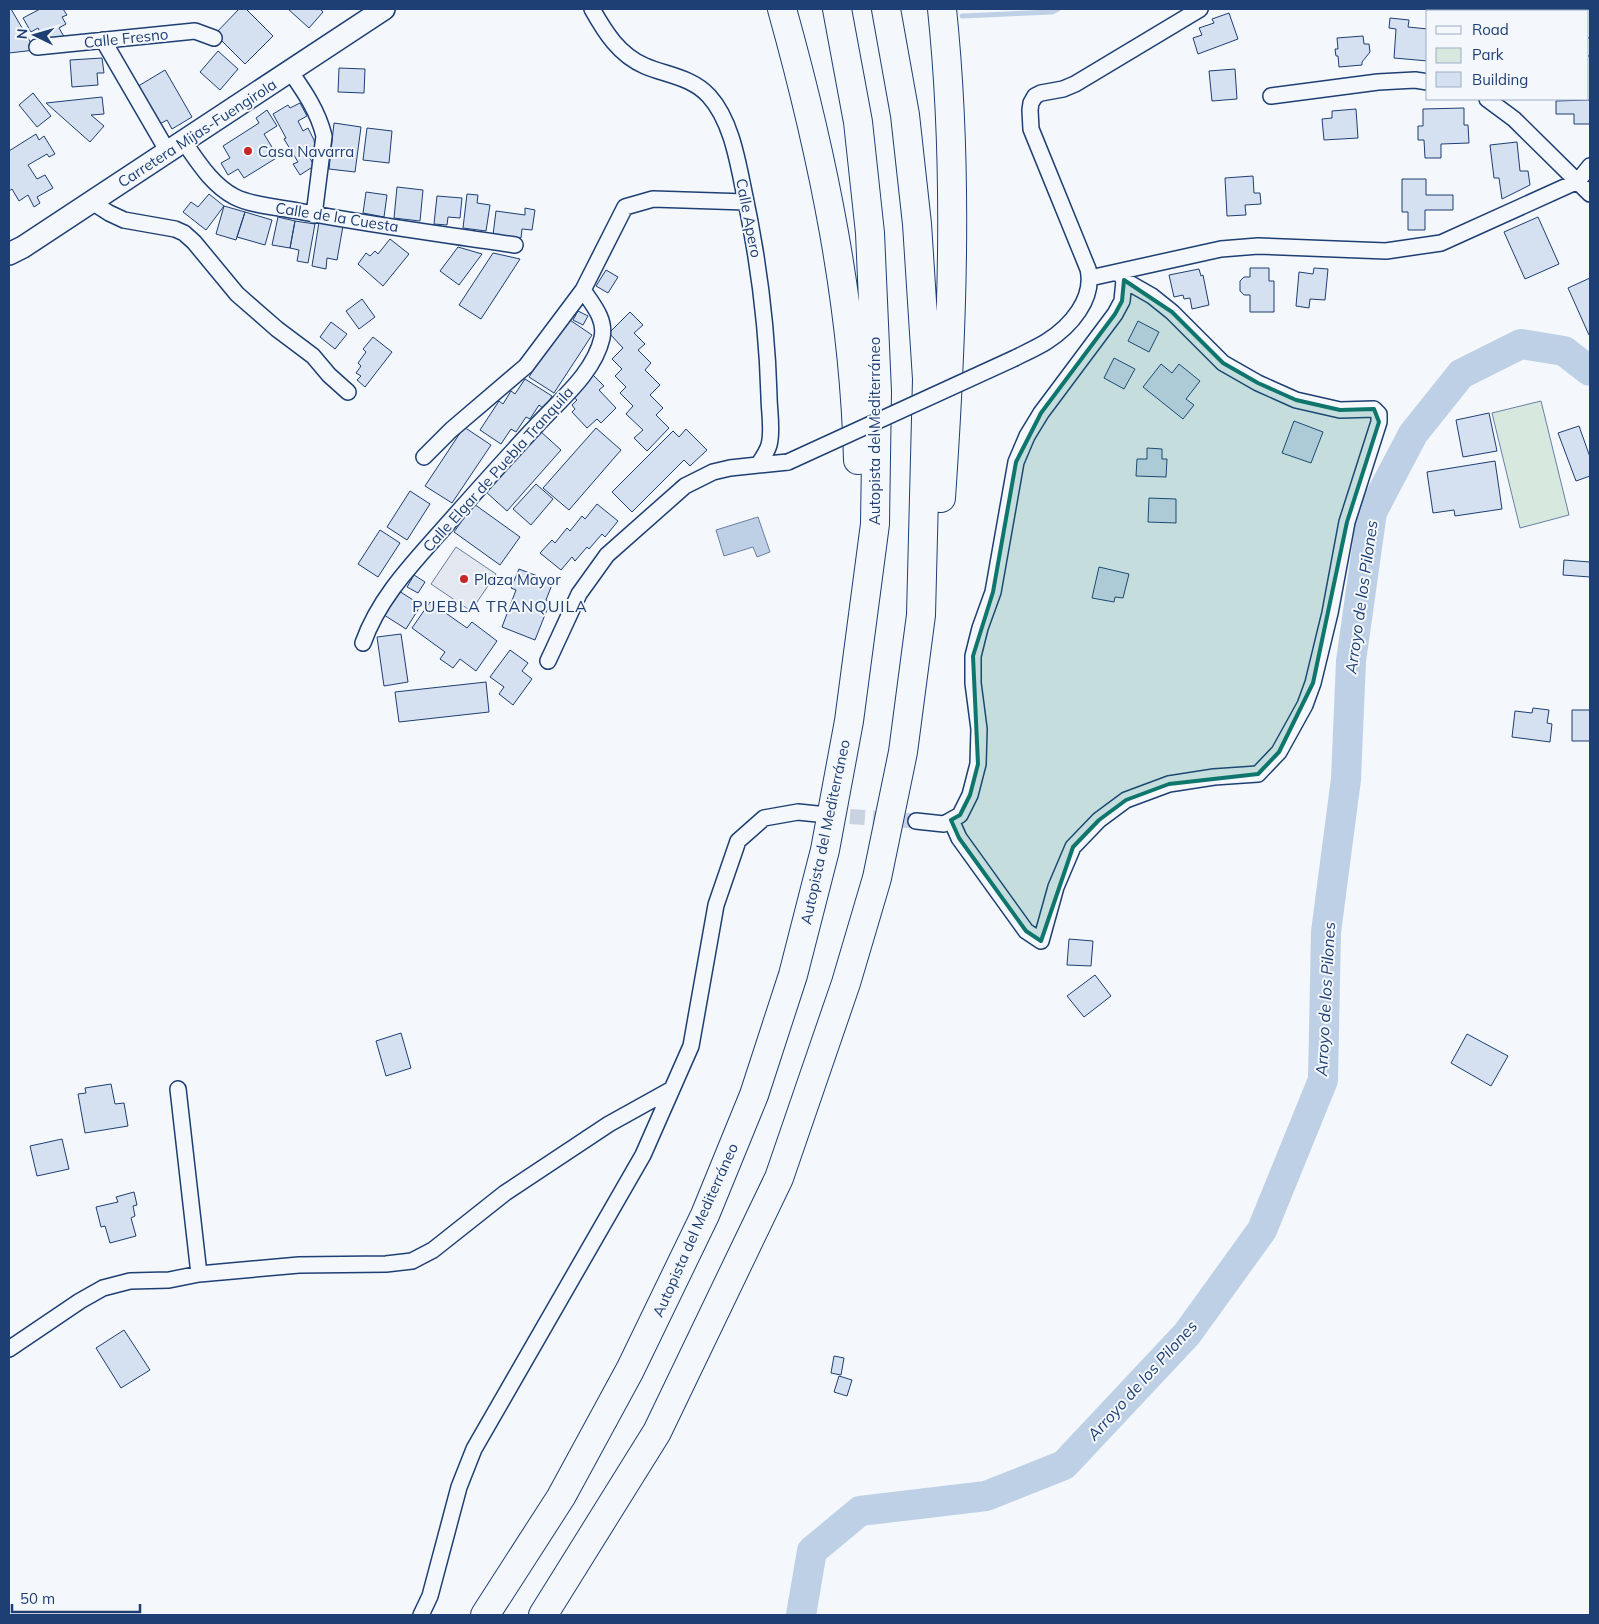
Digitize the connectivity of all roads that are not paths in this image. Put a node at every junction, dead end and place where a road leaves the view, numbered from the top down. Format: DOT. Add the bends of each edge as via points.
graph roads {
  1 [pos="384,9"];
  2 [pos="592,9"];
  3 [pos="782,9"];
  4 [pos="837,9"];
  5 [pos="886,9"];
  6 [pos="942,9"];
  7 [pos="1200,9"];
  8 [pos="214,38"];
  9 [pos="103,40"];
  10 [pos="37,47"];
  11 [pos="290,71"];
  12 [pos="1426,82"];
  13 [pos="1271,96"];
  14 [pos="1488,100"];
  15 [pos="176,147"];
  16 [pos="1590,166"];
  17 [pos="1578,181"];
  18 [pos="1590,194"];
  19 [pos="92,202"];
  20 [pos="746,202"];
  21 [pos="314,215"];
  22 [pos="515,245"];
  23 [pos="9,254"];
  24 [pos="1122,276"];
  25 [pos="1090,278"];
  26 [pos="583,290"];
  27 [pos="348,392"];
  28 [pos="424,456"];
  29 [pos="758,465"];
  30 [pos="867,584"];
  31 [pos="921,615"];
  32 [pos="363,643"];
  33 [pos="548,661"];
  34 [pos="827,815"];
  35 [pos="951,820"];
  36 [pos="916,821"];
  37 [pos="178,1089"];
  38 [pos="672,1089"];
  39 [pos="199,1274"];
  40 [pos="9,1349"];
  41 [pos="421,1615"];
  42 [pos="485,1615"];
  43 [pos="543,1615"];
  1 -- 11 [label="main road, Carretera Mijas-Fuengirola"];
  2 -- 20 [label="street, Calle Apero" via="603,29 629,57 644,66 678,76 709,96 722,117 736,154"];
  3 -- 30 [label="highway" via="827,190 846,307 857,418 860,524"];
  4 -- 30 [label="highway, Autopista del Mediterráneo" via="858,122 870,233 877,392 876,524"];
  5 -- 31 [label="highway" via="905,115 917,224 926,369"];
  6 -- 31 [label="highway" via="951,144 952,295 939,533"];
  7 -- 25 [label="street" via="1086,78 1063,89 1041,93 1031,103 1031,129"];
  8 -- 9 [label="street, Calle Fresno" via="195,31"];
  9 -- 10 [label="street, Calle Fresno"];
  9 -- 15 [label="street, Calle de la Cuesta"];
  11 -- 15 [label="main road, Carretera Mijas-Fuengirola"];
  11 -- 21 [label="street" via="307,96 324,136"];
  12 -- 13 [label="street" via="1378,82"];
  14 -- 17 [label="street" via="1514,118"];
  15 -- 19 [label="main road, Carretera Mijas-Fuengirola"];
  15 -- 21 [label="street, Calle de la Cuesta" via="235,197"];
  16 -- 17 [label="street"];
  17 -- 18 [label="street"];
  17 -- 24 [label="street" via="1442,243 1386,251 1258,246 1222,249"];
  19 -- 23 [label="main road, Carretera Mijas-Fuengirola"];
  19 -- 27 [label="street" via="124,220 184,233 237,294 312,356"];
  20 -- 26 [label="street" via="653,199 625,207"];
  20 -- 29 [label="street, Calle Apero" via="762,289 768,347 769,444"];
  21 -- 22 [label="street, Calle de la Cuesta"];
  24 -- 25 [label="street"];
  24 -- 35 [label="street" via="1122,301 1115,314 1040,412 1016,462 993,592 973,656 979,729 978,764 970,795 960,815"];
  24 -- 35 [label="street" via="1172,312 1223,363 1258,383 1296,400 1340,410 1374,409 1379,414 1348,522 1313,683 1305,705 1279,752 1258,774 1169,784 1126,800 1098,820 1073,847 1056,887 1041,941 1026,931 959,838"];
  25 -- 29 [label="street, bridge" via="1083,304 1072,320 1046,342 788,462"];
  26 -- 28 [label="street" via="526,366"];
  26 -- 32 [label="street, Calle Elgar de Puebla Tranquila" via="602,319 602,337 582,377 396,581 370,622"];
  29 -- 33 [label="street" via="713,472 685,486 607,555 578,594"];
  30 -- 42 [label="highway, Autopista del Mediterráneo" via="849,721 825,850 792,975 754,1095 705,1215 630,1370 561,1497"];
  31 -- 43 [label="highway" via="903,752 877,878 846,983 779,1178 657,1432"];
  34 -- 38 [label="street" via="798,812 764,818 738,841 716,905 691,1046"];
  35 -- 36 [label="street" via="944,824"];
  37 -- 39 [label="street"];
  38 -- 39 [label="street" via="593,1134 505,1193 433,1250 412,1261 299,1265"];
  38 -- 41 [label="street" via="643,1155 474,1449 459,1487 430,1596"];
  39 -- 40 [label="street" via="103,1288"];
}
